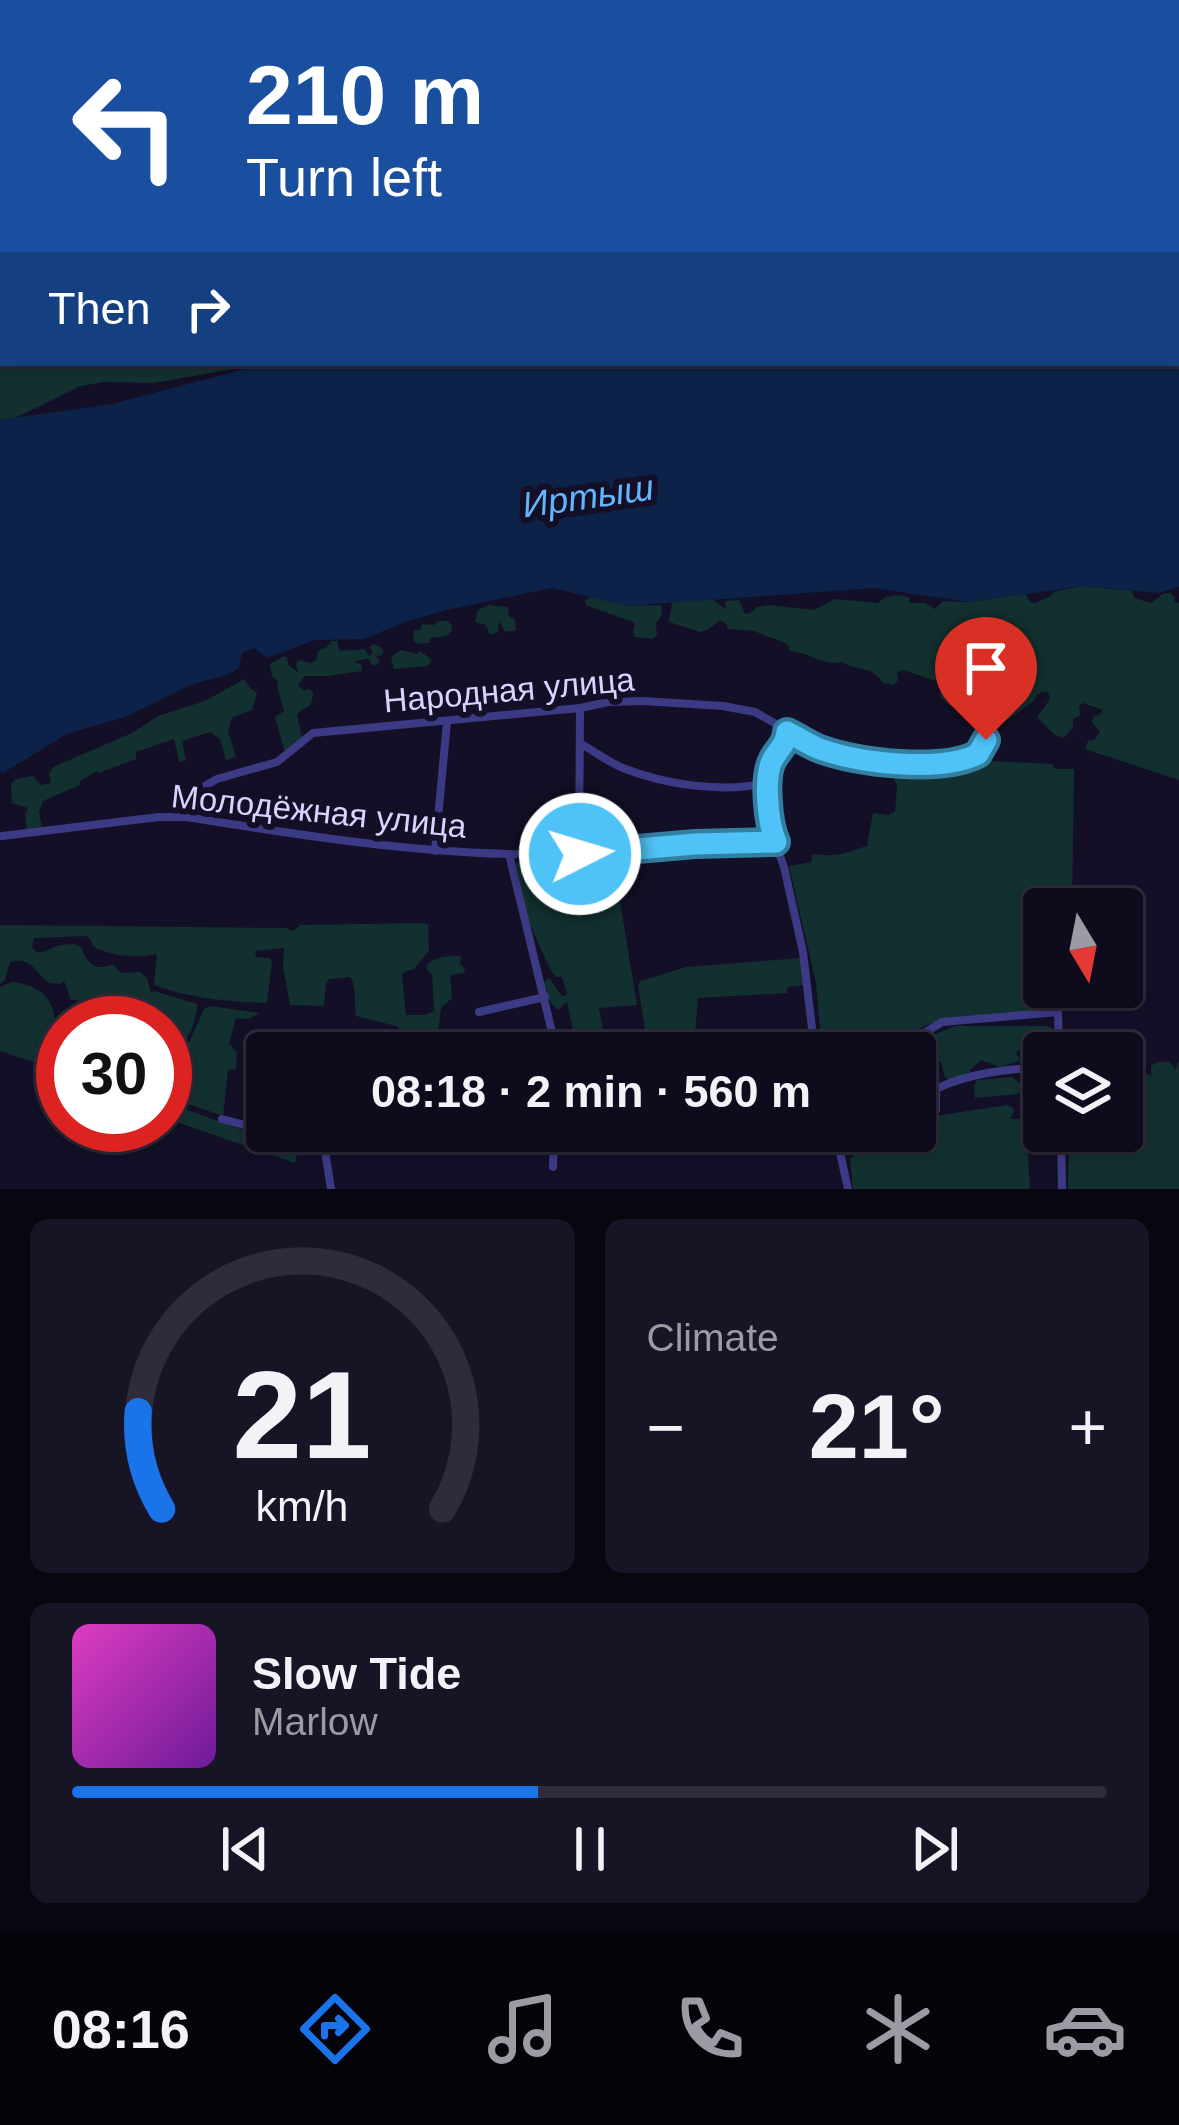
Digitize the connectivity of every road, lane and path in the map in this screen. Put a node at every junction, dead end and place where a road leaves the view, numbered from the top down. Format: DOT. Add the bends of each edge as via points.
graph roads {
  1 [pos="580,708"];
  2 [pos="447,722"];
  3 [pos="988,731"];
  4 [pos="787,732"];
  5 [pos="581,744"];
  6 [pos="767,783"];
  7 [pos="179,817"];
  8 [pos="2,836"];
  9 [pos="776,842"];
  10 [pos="435,850"];
  11 [pos="509,854"];
  12 [pos="580,854"];
  13 [pos="545,997"];
  14 [pos="479,1012"];
  15 [pos="552,1032"];
  16 [pos="813,1032"];
  17 [pos="926,1032"];
  18 [pos="1058,1032"];
  19 [pos="1023,1069"];
  20 [pos="936,1111"];
  21 [pos="222,1119"];
  22 [pos="246,1125"];
  23 [pos="325,1152"];
  24 [pos="553,1152"];
  25 [pos="841,1152"];
  26 [pos="1061,1152"];
  27 [pos="553,1168"];
  28 [pos="331,1189"];
  29 [pos="848,1189"];
  30 [pos="1062,1189"];
  1 -- 2 [label="street, Народная улица"];
  1 -- 4 [label="street, Народная улица" via="643,701 724,706 755,712"];
  1 -- 5 [label="street"];
  2 -- 7 [label="street, Народная улица" via="314,734 277,762 217,778"];
  2 -- 10 [label="street"];
  3 -- 4 [label="street, Народная улица" via="978,754 948,764 886,763 820,749"];
  4 -- 6 [label="street"];
  5 -- 6 [label="street" via="627,770 677,782"];
  5 -- 12 [label="street"];
  6 -- 9 [label="street"];
  7 -- 8 [label="street, Молодёжная улица"];
  7 -- 10 [label="street, Молодёжная улица"];
  9 -- 12 [label="street, Молодёжная улица"];
  9 -- 16 [label="street"];
  10 -- 11 [label="street, Молодёжная улица"];
  11 -- 12 [label="street, Молодёжная улица"];
  11 -- 13 [label="street"];
  13 -- 14 [label="street"];
  13 -- 15 [label="street"];
  17 -- 18 [label="street" via="942,1022 1058,1012"];
  19 -- 20 [label="street" via="948,1083 937,1089"];
  21 -- 22 [label="street"];
  23 -- 28 [label="street"];
  24 -- 27 [label="street"];
  25 -- 29 [label="street"];
  26 -- 30 [label="street"];
}
